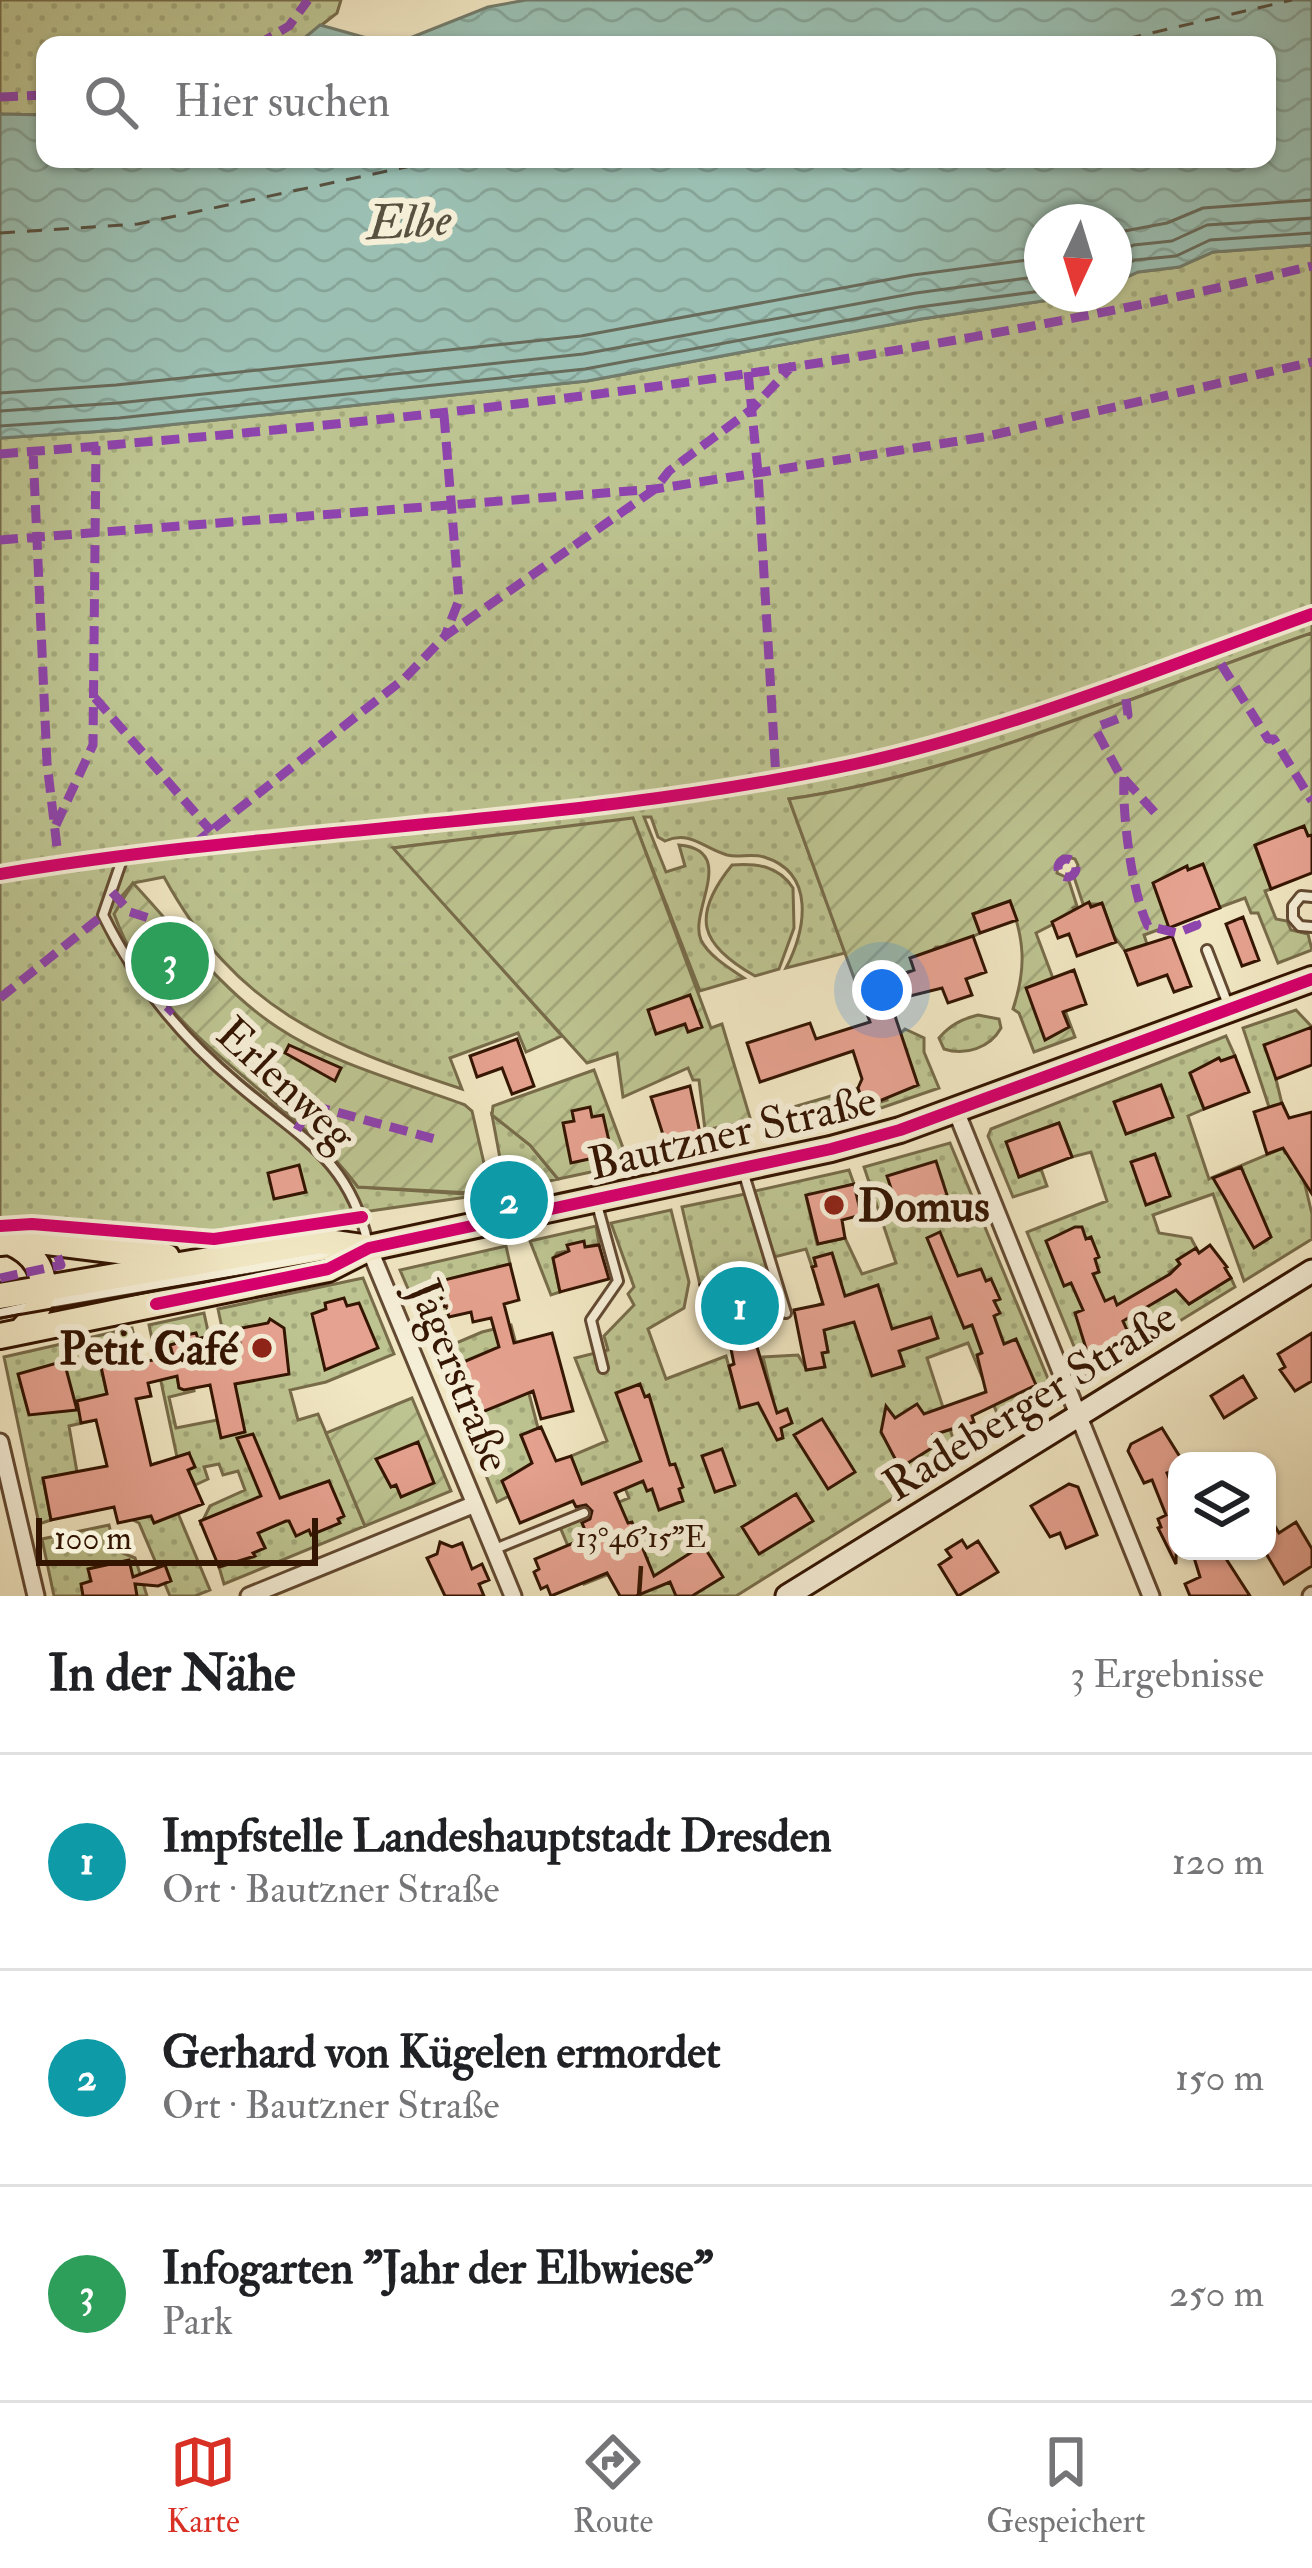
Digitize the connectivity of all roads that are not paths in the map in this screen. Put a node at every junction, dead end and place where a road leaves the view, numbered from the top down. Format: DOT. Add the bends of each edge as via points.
graph roads {
  1 [pos="124,854"];
  2 [pos="1312,897"];
  3 [pos="1312,928"];
  4 [pos="1207,950"];
  5 [pos="1312,979"];
  6 [pos="1230,1008"];
  7 [pos="956,1111"];
  8 [pos="742,1168"];
  9 [pos="596,1199"];
  10 [pos="4,1242"];
  11 [pos="369,1248"];
  12 [pos="193,1261"];
  13 [pos="1312,1271"];
  14 [pos="43,1295"];
  15 [pos="0,1296"];
  16 [pos="0,1313"];
  17 [pos="786,1313"];
  18 [pos="10,1333"];
  19 [pos="603,1368"];
  20 [pos="1078,1416"];
  21 [pos="0,1442"];
  22 [pos="475,1504"];
  23 [pos="584,1513"];
  24 [pos="494,1550"];
  25 [pos="36,1596"];
  26 [pos="249,1596"];
  27 [pos="513,1596"];
  28 [pos="787,1596"];
  29 [pos="1151,1596"];
  1 -- 11 [label="lane, Erlenweg" via="103,915 144,987 237,1084 338,1170"];
  2 -- 3 [label="lane" via="1301,896 1293,918"];
  4 -- 6 [label="lane"];
  5 -- 6 [label="main road, Bautzner Straße"];
  6 -- 7 [label="main road, Bautzner Straße"];
  7 -- 8 [label="main road, Bautzner Straße"];
  7 -- 20 [label="street"];
  8 -- 9 [label="main road, Bautzner Straße"];
  8 -- 17 [label="lane"];
  9 -- 11 [label="main road, Bautzner Straße"];
  9 -- 19 [label="lane" via="618,1281 590,1321"];
  10 -- 12 [label="main road"];
  10 -- 14 [label="main road" via="35,1260"];
  11 -- 12 [label="main road, Bautzner Straße" via="320,1241"];
  11 -- 14 [label="lane"];
  11 -- 18 [label="main road, Bautzner Straße" via="328,1269"];
  11 -- 22 [label="street, Jägerstraße"];
  12 -- 14 [label="main road, Bautzner Straße"];
  13 -- 20 [label="street, Radeberger Straße"];
  14 -- 15 [label="main road, Bautzner Straße"];
  14 -- 16 [label="lane"];
  14 -- 18 [label="main road"];
  20 -- 28 [label="street, Radeberger Straße"];
  20 -- 29 [label="street"];
  21 -- 25 [label="street"];
  22 -- 24 [label="street, Jägerstraße"];
  22 -- 26 [label="street"];
  23 -- 24 [label="lane"];
  24 -- 27 [label="street, Jägerstraße"];
}
